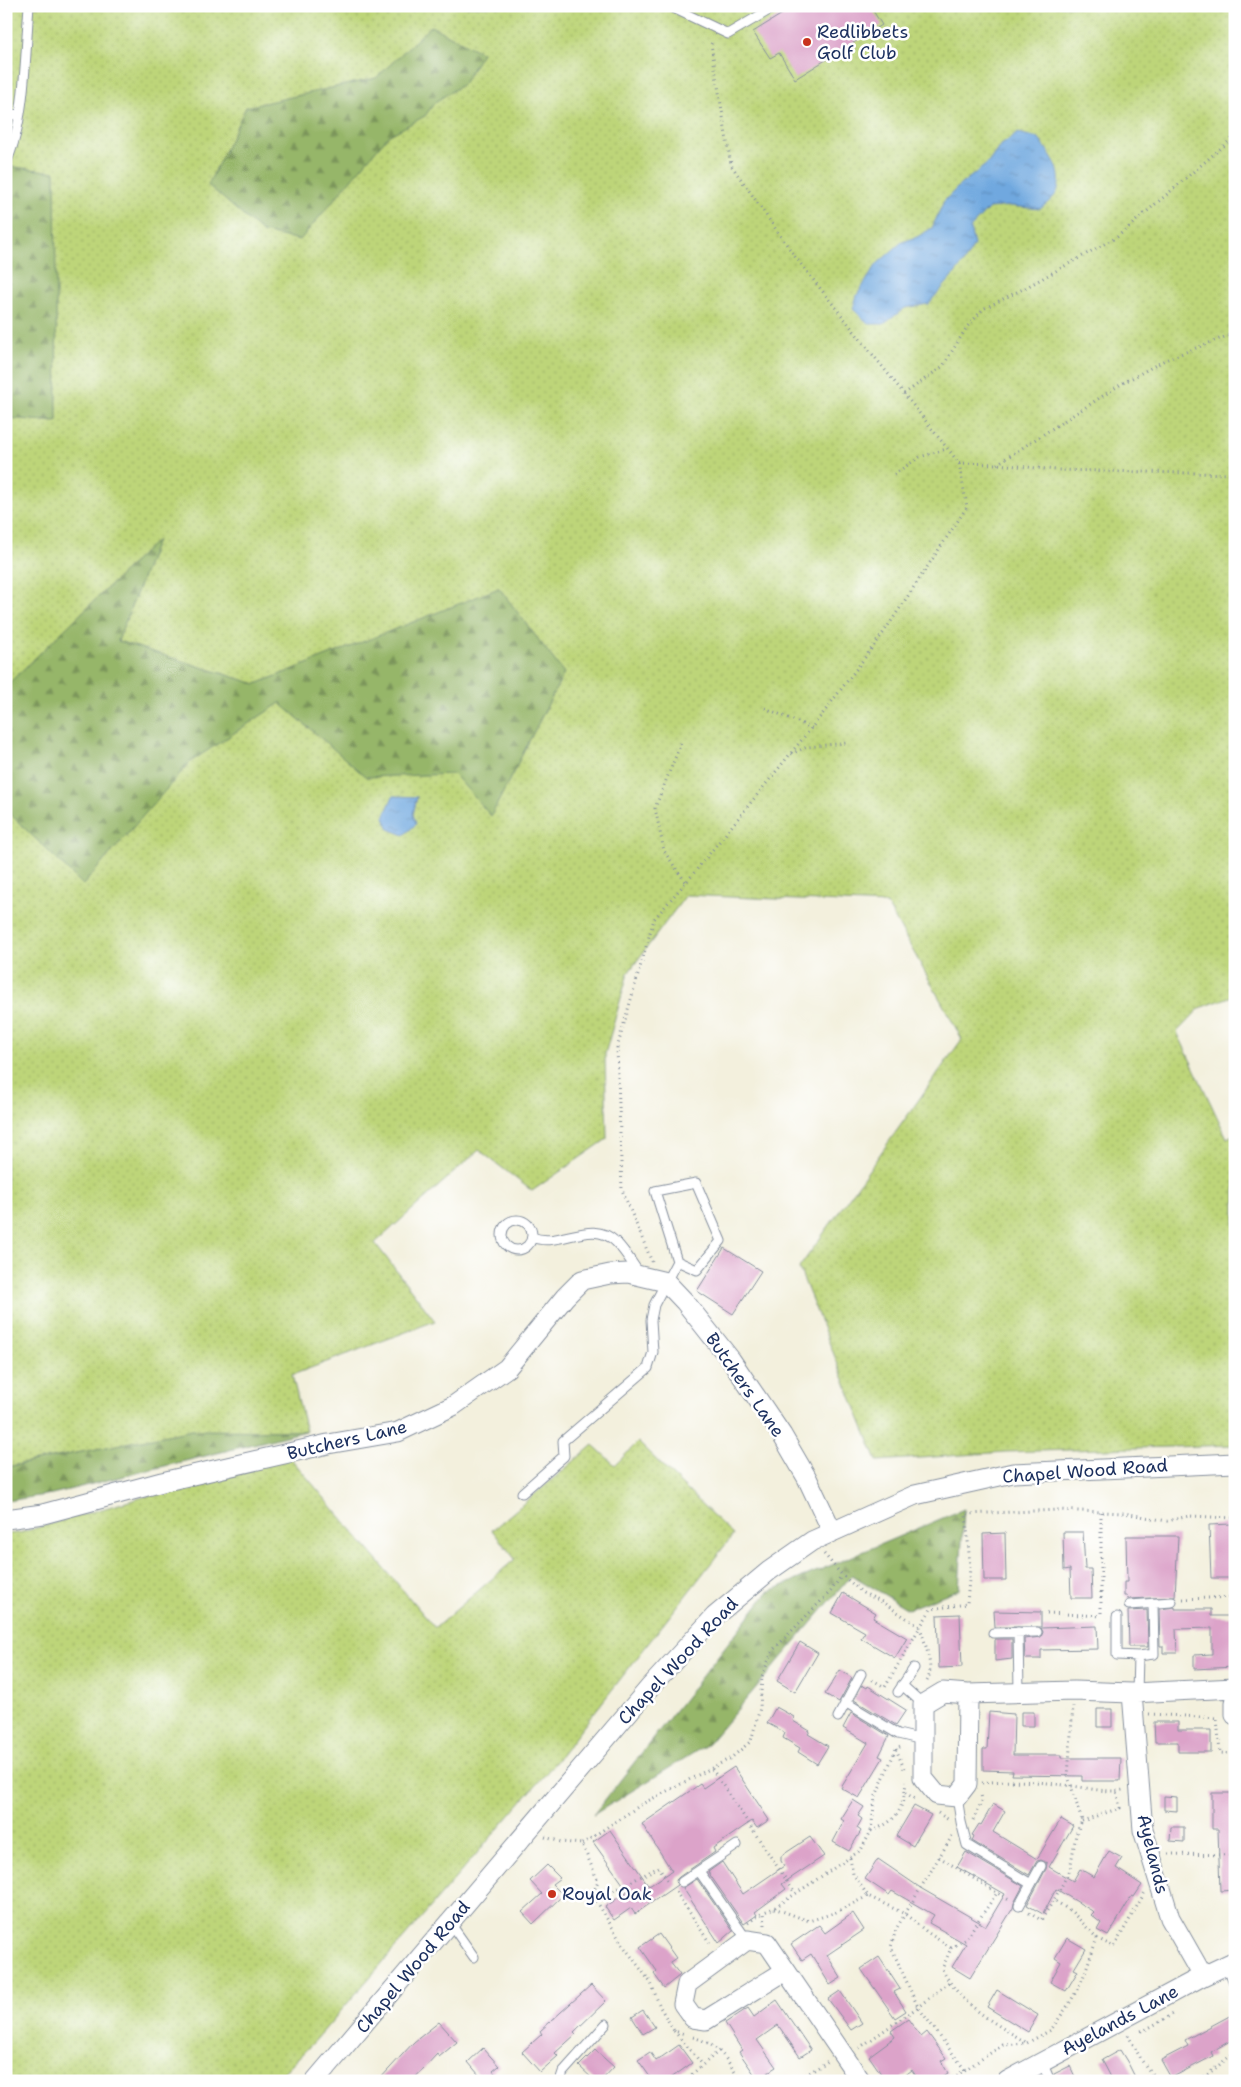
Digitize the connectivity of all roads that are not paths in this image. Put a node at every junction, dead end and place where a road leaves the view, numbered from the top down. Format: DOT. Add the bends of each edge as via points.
graph roads {
  1 [pos="29,6"];
  2 [pos="776,6"];
  3 [pos="674,7"];
  4 [pos="20,114"];
  5 [pos="6,115"];
  6 [pos="6,163"];
  7 [pos="532,1237"];
  8 [pos="677,1261"];
  9 [pos="655,1279"];
  10 [pos="1235,1463"];
  11 [pos="522,1493"];
  12 [pos="6,1519"];
  13 [pos="832,1531"];
  14 [pos="1172,1602"];
  15 [pos="1153,1603"];
  16 [pos="1130,1605"];
  17 [pos="1117,1617"];
  18 [pos="1018,1632"];
  19 [pos="1037,1632"];
  20 [pos="994,1633"];
  21 [pos="1138,1656"];
  22 [pos="914,1668"];
  23 [pos="861,1674"];
  24 [pos="1235,1688"];
  25 [pos="1019,1692"];
  26 [pos="1134,1693"];
  27 [pos="968,1694"];
  28 [pos="845,1702"];
  29 [pos="1235,1702"];
  30 [pos="923,1704"];
  31 [pos="1235,1715"];
  32 [pos="838,1717"];
  33 [pos="923,1740"];
  34 [pos="968,1788"];
  35 [pos="737,1845"];
  36 [pos="1041,1866"];
  37 [pos="699,1871"];
  38 [pos="682,1882"];
  39 [pos="1031,1884"];
  40 [pos="1019,1906"];
  41 [pos="450,1923"];
  42 [pos="743,1934"];
  43 [pos="474,1957"];
  44 [pos="1231,1963"];
  45 [pos="785,1971"];
  46 [pos="1203,1976"];
  47 [pos="1235,1985"];
  48 [pos="606,2024"];
  49 [pos="1041,2062"];
  50 [pos="315,2081"];
  51 [pos="560,2081"];
  52 [pos="861,2081"];
  53 [pos="1006,2081"];
  54 [pos="1050,2081"];
  1 -- 4 [label="lane"];
  2 -- 3 [label="lane" via="728,34"];
  4 -- 5 [label="lane"];
  4 -- 6 [label="lane"];
  7 -- 9 [label="lane" via="548,1241 592,1231 601,1234 616,1242"];
  8 -- 8 [label="lane" via="655,1191 696,1183 720,1241 697,1270"];
  8 -- 9 [label="lane"];
  9 -- 11 [label="lane" via="652,1352 648,1368 563,1441 564,1456"];
  9 -- 12 [label="street, Butchers Lane" via="628,1273 582,1280 507,1368 453,1406 398,1432 328,1444 162,1482 43,1514"];
  9 -- 13 [label="street, Butchers Lane" via="685,1302 731,1360 807,1478"];
  10 -- 13 [label="street, Chapel Wood Road" via="1013,1473 915,1495"];
  13 -- 41 [label="street, Chapel Wood Road" via="769,1571 715,1616 650,1687"];
  14 -- 15 [label="lane"];
  15 -- 16 [label="lane"];
  15 -- 21 [label="lane" via="1154,1654"];
  17 -- 21 [label="lane" via="1117,1655"];
  18 -- 19 [label="lane"];
  18 -- 20 [label="lane"];
  18 -- 25 [label="lane"];
  21 -- 26 [label="lane"];
  22 -- 30 [label="lane" via="900,1689"];
  23 -- 28 [label="lane"];
  24 -- 26 [label="street"];
  25 -- 26 [label="street"];
  25 -- 27 [label="street"];
  26 -- 46 [label="street, Ayelands" via="1143,1830 1170,1918"];
  27 -- 30 [label="street" via="942,1692"];
  27 -- 34 [label="street"];
  28 -- 32 [label="lane"];
  28 -- 33 [label="lane" via="898,1734"];
  29 -- 31 [label="street"];
  30 -- 33 [label="street"];
  33 -- 34 [label="street" via="923,1778 937,1795"];
  34 -- 39 [label="lane" via="961,1824 967,1845"];
  35 -- 37 [label="lane"];
  36 -- 39 [label="lane"];
  37 -- 38 [label="lane"];
  37 -- 42 [label="lane"];
  39 -- 40 [label="lane"];
  41 -- 43 [label="lane"];
  41 -- 50 [label="street, Chapel Wood Road"];
  42 -- 45 [label="street" via="767,1943"];
  42 -- 45 [label="street" via="721,1959 687,1984 683,2002 693,2018 706,2020"];
  44 -- 46 [label="street, Ayelands Lane"];
  44 -- 47 [label="lane"];
  45 -- 52 [label="street"];
  46 -- 49 [label="street, Ayelands Lane"];
  48 -- 51 [label="lane" via="563,2072"];
  49 -- 53 [label="street, Ayelands Lane"];
  49 -- 54 [label="lane"];
}
